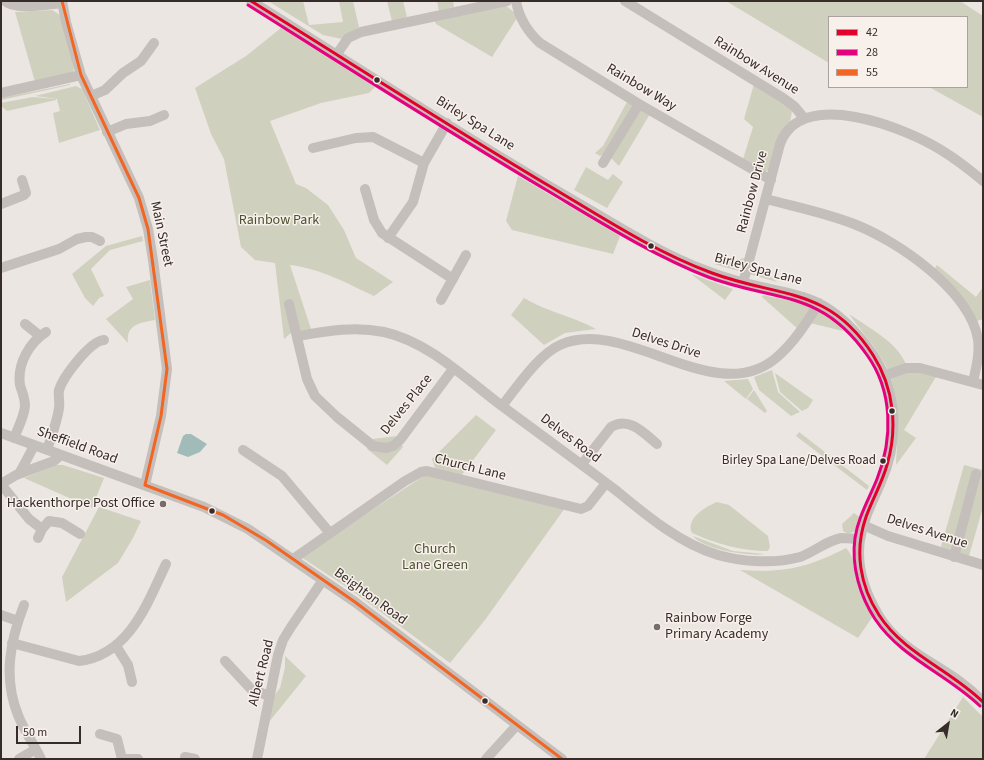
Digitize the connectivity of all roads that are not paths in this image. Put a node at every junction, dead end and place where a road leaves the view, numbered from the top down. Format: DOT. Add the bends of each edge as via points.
graph roads {
  1 [pos="5,1"];
  2 [pos="251,1"];
  3 [pos="507,1"];
  4 [pos="516,1"];
  5 [pos="625,1"];
  6 [pos="62,2"];
  7 [pos="154,43"];
  8 [pos="337,54"];
  9 [pos="81,75"];
  10 [pos="1,93"];
  11 [pos="91,96"];
  12 [pos="639,104"];
  13 [pos="164,114"];
  14 [pos="804,118"];
  15 [pos="447,123"];
  16 [pos="107,132"];
  17 [pos="313,148"];
  18 [pos="424,163"];
  19 [pos="603,163"];
  20 [pos="22,180"];
  21 [pos="771,180"];
  22 [pos="983,181"];
  23 [pos="365,189"];
  24 [pos="766,199"];
  25 [pos="1,204"];
  26 [pos="388,238"];
  27 [pos="100,241"];
  28 [pos="466,255"];
  29 [pos="1,267"];
  30 [pos="453,279"];
  31 [pos="743,283"];
  32 [pos="441,300"];
  33 [pos="819,303"];
  34 [pos="289,304"];
  35 [pos="25,324"];
  36 [pos="298,336"];
  37 [pos="104,340"];
  38 [pos="453,369"];
  39 [pos="884,376"];
  40 [pos="973,382"];
  41 [pos="983,385"];
  42 [pos="502,406"];
  43 [pos="1,433"];
  44 [pos="14,438"];
  45 [pos="657,444"];
  46 [pos="34,446"];
  47 [pos="47,450"];
  48 [pos="243,450"];
  49 [pos="60,456"];
  50 [pos="582,464"];
  51 [pos="19,474"];
  52 [pos="976,474"];
  53 [pos="606,483"];
  54 [pos="1,484"];
  55 [pos="144,485"];
  56 [pos="863,525"];
  57 [pos="330,532"];
  58 [pos="80,534"];
  59 [pos="860,539"];
  60 [pos="954,557"];
  61 [pos="293,559"];
  62 [pos="166,564"];
  63 [pos="983,565"];
  64 [pos="323,580"];
  65 [pos="24,605"];
  66 [pos="1,615"];
  67 [pos="18,621"];
  68 [pos="12,643"];
  69 [pos="116,646"];
  70 [pos="225,662"];
  71 [pos="5,676"];
  72 [pos="132,682"];
  73 [pos="269,696"];
  74 [pos="983,702"];
  75 [pos="517,725"];
  76 [pos="100,734"];
  77 [pos="36,749"];
  78 [pos="19,759"];
  79 [pos="41,759"];
  80 [pos="122,759"];
  81 [pos="126,759"];
  82 [pos="138,759"];
  83 [pos="256,759"];
  84 [pos="486,759"];
  85 [pos="562,759"];
  1 -- 6 [label="street" via="12,6 20,7"];
  2 -- 8 [label="street, Birley Spa Lane"];
  3 -- 8 [label="street" via="361,32 348,38"];
  4 -- 12 [label="street, Rainbow Way" via="527,30 540,43"];
  5 -- 14 [label="street, Rainbow Avenue" via="783,98"];
  6 -- 9 [label="street, Main Street"];
  7 -- 11 [label="street" via="141,61 105,90"];
  8 -- 15 [label="street, Birley Spa Lane"];
  9 -- 10 [label="street"];
  9 -- 11 [label="street, Main Street"];
  11 -- 16 [label="street, Main Street"];
  12 -- 19 [label="street"];
  12 -- 21 [label="street, Rainbow Way"];
  13 -- 16 [label="street" via="150,121 126,124"];
  14 -- 21 [label="street, Rainbow Drive" via="791,126 782,137"];
  14 -- 22 [label="street" via="830,114 893,127 941,149"];
  15 -- 18 [label="street"];
  15 -- 31 [label="street, Birley Spa Lane" via="664,251 703,270"];
  16 -- 55 [label="street, Main Street" via="132,182 143,212 153,260 167,358 161,416"];
  17 -- 18 [label="street" via="356,138 374,137"];
  18 -- 26 [label="street" via="413,202"];
  20 -- 25 [label="street" via="26,193"];
  21 -- 24 [label="street, Rainbow Drive"];
  23 -- 26 [label="street" via="374,220"];
  24 -- 31 [label="street, Rainbow Drive"];
  24 -- 40 [label="street" via="836,218 870,231 900,249 936,276 959,301 974,327 978,347"];
  26 -- 30 [label="street"];
  27 -- 29 [label="street" via="86,236 59,249"];
  28 -- 30 [label="street"];
  30 -- 32 [label="street"];
  31 -- 33 [label="street, Birley Spa Lane" via="795,294"];
  33 -- 39 [label="street, Birley Spa Lane" via="846,322 858,335 875,358"];
  33 -- 42 [label="street, Delves Drive" via="776,358 752,370 726,373 706,371 611,341 583,339 571,341 551,350"];
  34 -- 36 [label="street"];
  35 -- 44 [label="street" via="43,334 21,366 20,379 25,404"];
  36 -- 38 [label="street, Delves Road" via="332,330 383,332 413,342"];
  36 -- 38 [label="street, Delves Place" via="307,379 315,396 366,441 380,448 393,446 400,440"];
  37 -- 47 [label="street" via="89,348 61,386 58,414"];
  38 -- 42 [label="street, Delves Road"];
  39 -- 40 [label="street" via="906,368 920,368"];
  39 -- 56 [label="street, Birley Spa Lane" via="892,407 892,441 882,479"];
  40 -- 41 [label="street"];
  42 -- 50 [label="street, Delves Road"];
  43 -- 44 [label="street, Sheffield Road"];
  44 -- 46 [label="street, Sheffield Road"];
  45 -- 50 [label="street" via="631,424 616,424"];
  46 -- 47 [label="street, Sheffield Road"];
  46 -- 51 [label="street"];
  47 -- 49 [label="street, Sheffield Road"];
  48 -- 57 [label="street" via="282,476"];
  49 -- 51 [label="street" via="54,461"];
  49 -- 55 [label="street, Sheffield Road"];
  50 -- 53 [label="street, Delves Road"];
  51 -- 54 [label="street"];
  52 -- 60 [label="street"];
  53 -- 57 [label="street, Church Lane" via="588,506 581,509 480,486 436,473 421,472"];
  53 -- 59 [label="street, Delves Road" via="677,535 706,551 726,557 751,561 785,559 800,556 841,538"];
  54 -- 58 [label="street" via="40,534 49,521 55,521"];
  55 -- 61 [label="street, Beighton Road" via="223,515"];
  56 -- 59 [label="street, Birley Spa Lane"];
  56 -- 60 [label="street, Delves Avenue" via="888,536"];
  57 -- 61 [label="street, Church Lane"];
  59 -- 74 [label="street, Birley Spa Lane" via="859,562 863,583 872,605 886,627 901,643 961,682"];
  60 -- 63 [label="street, Delves Avenue"];
  61 -- 64 [label="street, Beighton Road"];
  62 -- 69 [label="street" via="139,619"];
  64 -- 73 [label="street, Albert Road" via="283,640"];
  64 -- 75 [label="street, Beighton Road"];
  65 -- 67 [label="street"];
  66 -- 67 [label="street"];
  67 -- 68 [label="street"];
  68 -- 69 [label="street" via="79,661 98,657"];
  68 -- 71 [label="street"];
  69 -- 72 [label="street" via="128,666"];
  70 -- 73 [label="street" via="251,689"];
  71 -- 77 [label="street" via="18,716"];
  73 -- 83 [label="street, Albert Road"];
  75 -- 84 [label="street"];
  75 -- 85 [label="street, Beighton Road"];
  76 -- 80 [label="street" via="116,739"];
  77 -- 78 [label="street"];
  77 -- 79 [label="street"];
  81 -- 82 [label="street"];
}
